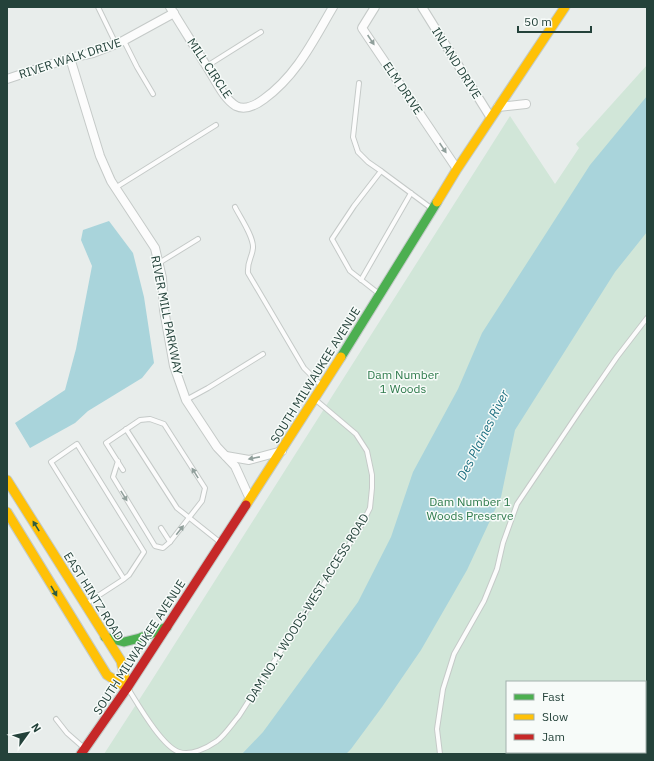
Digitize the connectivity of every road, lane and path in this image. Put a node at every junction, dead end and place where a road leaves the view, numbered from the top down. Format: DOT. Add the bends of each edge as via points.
graph roads {
  1 [pos="98,7"];
  2 [pos="333,7"];
  3 [pos="375,7"];
  4 [pos="422,7"];
  5 [pos="565,7"];
  6 [pos="172,10"];
  7 [pos="261,32"];
  8 [pos="120,42"];
  9 [pos="70,58"];
  10 [pos="207,66"];
  11 [pos="7,79"];
  12 [pos="359,83"];
  13 [pos="153,94"];
  14 [pos="526,104"];
  15 [pos="498,107"];
  16 [pos="491,118"];
  17 [pos="216,125"];
  18 [pos="457,169"];
  19 [pos="381,171"];
  20 [pos="115,188"];
  21 [pos="411,193"];
  22 [pos="235,207"];
  23 [pos="433,209"];
  24 [pos="198,239"];
  25 [pos="158,263"];
  26 [pos="361,280"];
  27 [pos="380,294"];
  28 [pos="647,318"];
  29 [pos="263,354"];
  30 [pos="323,387"];
  31 [pos="186,400"];
  32 [pos="315,400"];
  33 [pos="126,429"];
  34 [pos="282,451"];
  35 [pos="226,456"];
  36 [pos="118,461"];
  37 [pos="123,470"];
  38 [pos="7,480"];
  39 [pos="250,499"];
  40 [pos="7,512"];
  41 [pos="189,518"];
  42 [pos="161,528"];
  43 [pos="170,542"];
  44 [pos="221,543"];
  45 [pos="124,579"];
  46 [pos="85,605"];
  47 [pos="167,627"];
  48 [pos="105,637"];
  49 [pos="127,688"];
  50 [pos="56,719"];
  51 [pos="83,751"];
  52 [pos="179,753"];
  53 [pos="440,754"];
  1 -- 8 [label="lane"];
  2 -- 10 [label="street, MILL CIRCLE" via="303,58 285,81 249,108 234,105"];
  3 -- 18 [label="street, ELM DRIVE, one-way" via="362,28"];
  4 -- 16 [label="street, INLAND DRIVE"];
  5 -- 15 [label="main road, SOUTH MILWAUKEE AVENUE"];
  6 -- 8 [label="street, RIVER WALK DRIVE"];
  6 -- 10 [label="street, MILL CIRCLE"];
  7 -- 10 [label="lane"];
  8 -- 9 [label="street, RIVER WALK DRIVE" via="93,53"];
  8 -- 13 [label="lane"];
  9 -- 11 [label="street, RIVER WALK DRIVE"];
  9 -- 20 [label="street, RIVER MILL PARKWAY" via="100,156"];
  12 -- 19 [label="lane" via="353,136 358,152"];
  14 -- 15 [label="street"];
  15 -- 16 [label="main road, SOUTH MILWAUKEE AVENUE"];
  16 -- 18 [label="main road, SOUTH MILWAUKEE AVENUE"];
  17 -- 20 [label="lane"];
  18 -- 23 [label="main road, SOUTH MILWAUKEE AVENUE"];
  19 -- 21 [label="lane"];
  19 -- 26 [label="lane" via="332,239 350,271"];
  20 -- 25 [label="street, RIVER MILL PARKWAY" via="154,248"];
  21 -- 23 [label="lane"];
  21 -- 26 [label="lane"];
  22 -- 30 [label="lane" via="252,239 253,248 247,265 248,273 304,368"];
  23 -- 27 [label="main road, SOUTH MILWAUKEE AVENUE"];
  24 -- 25 [label="lane"];
  25 -- 31 [label="street, RIVER MILL PARKWAY" via="174,366"];
  26 -- 27 [label="lane"];
  27 -- 30 [label="main road, SOUTH MILWAUKEE AVENUE"];
  28 -- 53 [label="lane" via="612,363 517,504 484,602 454,654 443,689 437,729"];
  29 -- 31 [label="lane"];
  30 -- 32 [label="main road, SOUTH MILWAUKEE AVENUE"];
  31 -- 35 [label="street, RIVER MILL PARKWAY" via="217,447"];
  32 -- 34 [label="main road, SOUTH MILWAUKEE AVENUE"];
  32 -- 52 [label="lane, DAM NO. 1 WOODS-WEST ACCESS ROAD" via="356,434 367,451 372,475 370,508 239,716 212,744 193,753"];
  33 -- 36 [label="lane" via="106,443"];
  33 -- 41 [label="lane" via="177,508"];
  41 -- 33 [label="lane, one-way" via="202,502 205,488 164,424 150,419 140,420"];
  34 -- 35 [label="street, one-way" via="249,460"];
  34 -- 39 [label="main road, SOUTH MILWAUKEE AVENUE"];
  35 -- 39 [label="street, RIVER MILL PARKWAY" via="235,466"];
  36 -- 37 [label="lane"];
  36 -- 43 [label="lane, one-way" via="113,477 155,546 163,548"];
  46 -- 38 [label="main road, EAST HINTZ ROAD, one-way"];
  39 -- 44 [label="main road, SOUTH MILWAUKEE AVENUE"];
  40 -- 49 [label="main road, one-way" via="107,675"];
  43 -- 41 [label="lane, one-way"];
  41 -- 44 [label="lane"];
  42 -- 43 [label="lane"];
  44 -- 47 [label="main road, SOUTH MILWAUKEE AVENUE"];
  45 -- 45 [label="lane" via="144,552 77,444 50,462"];
  45 -- 46 [label="lane"];
  46 -- 48 [label="main road, EAST HINTZ ROAD"];
  47 -- 48 [label="main road" via="124,642"];
  47 -- 49 [label="main road, SOUTH MILWAUKEE AVENUE"];
  48 -- 49 [label="main road, EAST HINTZ ROAD" via="121,661"];
  49 -- 51 [label="main road, SOUTH MILWAUKEE AVENUE"];
  49 -- 52 [label="lane, DAM NO. 1 WOODS-WEST ACCESS ROAD" via="165,743"];
  50 -- 51 [label="lane"];
}
